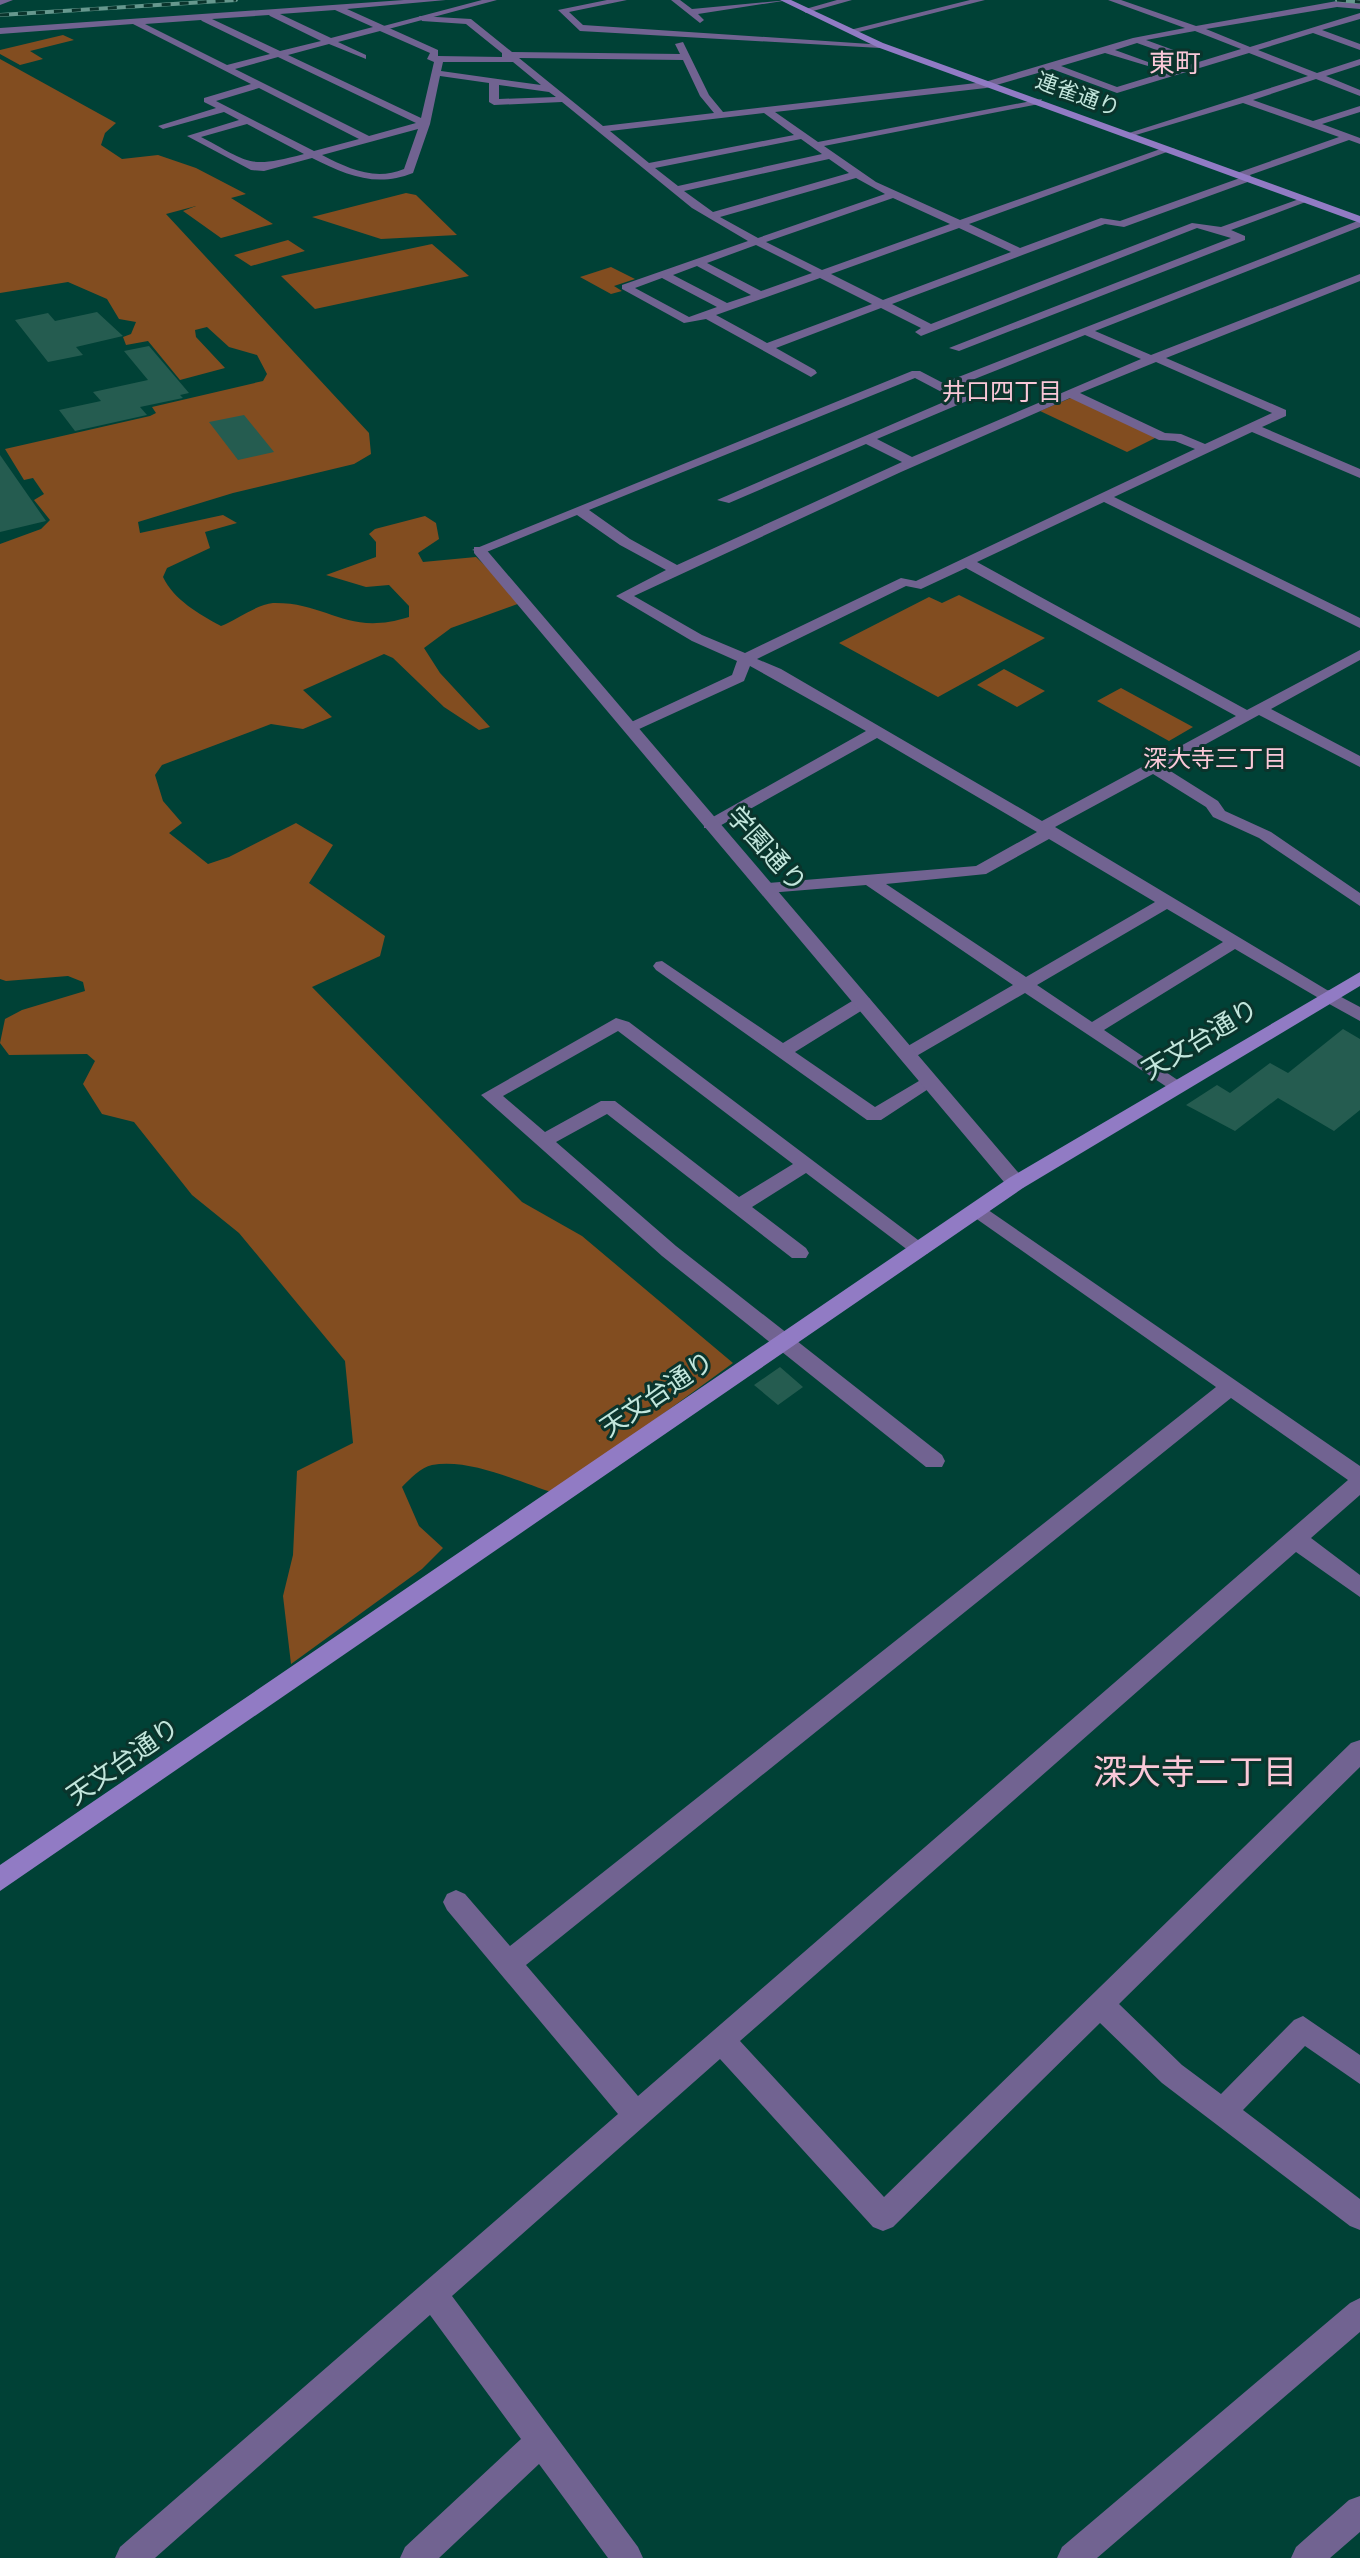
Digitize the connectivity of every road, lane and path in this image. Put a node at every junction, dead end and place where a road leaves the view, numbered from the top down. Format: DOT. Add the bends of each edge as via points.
graph roads {
  1 [pos="9,0"];
  2 [pos="442,0"];
  3 [pos="493,0"];
  4 [pos="623,0"];
  5 [pos="675,0"];
  6 [pos="784,0"];
  7 [pos="848,0"];
  8 [pos="981,0"];
  9 [pos="1112,0"];
  10 [pos="0,2"];
  11 [pos="1360,6"];
  12 [pos="336,8"];
  13 [pos="806,10"];
  14 [pos="270,12"];
  15 [pos="689,12"];
  16 [pos="1360,16"];
  17 [pos="201,17"];
  18 [pos="422,18"];
  19 [pos="134,22"];
  20 [pos="381,28"];
  21 [pos="1199,30"];
  22 [pos="1313,30"];
  23 [pos="851,31"];
  24 [pos="0,32"];
  25 [pos="675,33"];
  26 [pos="719,35"];
  27 [pos="1136,40"];
  28 [pos="331,41"];
  29 [pos="18,43"];
  30 [pos="880,45"];
  31 [pos="1360,47"];
  32 [pos="1104,49"];
  33 [pos="1251,50"];
  34 [pos="279,54"];
  35 [pos="1176,54"];
  36 [pos="363,57"];
  37 [pos="508,57"];
  38 [pos="685,57"];
  39 [pos="439,60"];
  40 [pos="1360,62"];
  41 [pos="1145,64"];
  42 [pos="1051,65"];
  43 [pos="226,68"];
  44 [pos="438,73"];
  45 [pos="1319,76"];
  46 [pos="494,82"];
  47 [pos="990,83"];
  48 [pos="260,85"];
  49 [pos="549,89"];
  50 [pos="1360,93"];
  51 [pos="564,100"];
  52 [pos="1245,100"];
  53 [pos="1039,101"];
  54 [pos="225,109"];
  55 [pos="1360,109"];
  56 [pos="767,111"];
  57 [pos="721,116"];
  58 [pos="150,119"];
  59 [pos="247,121"];
  60 [pos="425,124"];
  61 [pos="1313,124"];
  62 [pos="163,126"];
  63 [pos="602,129"];
  64 [pos="1133,135"];
  65 [pos="192,136"];
  66 [pos="803,136"];
  67 [pos="1354,139"];
  68 [pos="369,140"];
  69 [pos="816,145"];
  70 [pos="1170,149"];
  71 [pos="314,155"];
  72 [pos="831,155"];
  73 [pos="648,166"];
  74 [pos="857,174"];
  75 [pos="1245,176"];
  76 [pos="676,190"];
  77 [pos="894,194"];
  78 [pos="1306,200"];
  79 [pos="712,216"];
  80 [pos="1360,220"];
  81 [pos="959,224"];
  82 [pos="1222,230"];
  83 [pos="758,242"];
  84 [pos="1020,252"];
  85 [pos="697,262"];
  86 [pos="821,273"];
  87 [pos="663,274"];
  88 [pos="1360,277"];
  89 [pos="760,295"];
  90 [pos="882,303"];
  91 [pos="726,307"];
  92 [pos="706,314"];
  93 [pos="930,328"];
  94 [pos="1082,330"];
  95 [pos="768,347"];
  96 [pos="955,348"];
  97 [pos="967,354"];
  98 [pos="1155,359"];
  99 [pos="980,361"];
  100 [pos="993,367"];
  101 [pos="811,373"];
  102 [pos="943,387"];
  103 [pos="1072,394"];
  104 [pos="1252,427"];
  105 [pos="866,439"];
  106 [pos="1205,449"];
  107 [pos="914,463"];
  108 [pos="1360,474"];
  109 [pos="1103,497"];
  110 [pos="724,500"];
  111 [pos="578,510"];
  112 [pos="966,562"];
  113 [pos="676,570"];
  114 [pos="1360,624"];
  115 [pos="1360,654"];
  116 [pos="745,659"];
  117 [pos="1339,666"];
  118 [pos="1360,676"];
  119 [pos="1253,712"];
  120 [pos="632,727"];
  121 [pos="876,732"];
  122 [pos="1360,762"];
  123 [pos="1153,767"];
  124 [pos="710,825"];
  125 [pos="1047,829"];
  126 [pos="868,879"];
  127 [pos="768,888"];
  128 [pos="1169,901"];
  129 [pos="1360,901"];
  130 [pos="1236,941"];
  131 [pos="662,966"];
  132 [pos="1360,978"];
  133 [pos="1024,985"];
  134 [pos="1328,996"];
  135 [pos="863,1002"];
  136 [pos="1360,1015"];
  137 [pos="1091,1030"];
  138 [pos="783,1051"];
  139 [pos="907,1054"];
  140 [pos="930,1082"];
  141 [pos="1176,1087"];
  142 [pos="544,1141"];
  143 [pos="807,1164"];
  144 [pos="1016,1183"];
  145 [pos="739,1206"];
  146 [pos="978,1210"];
  147 [pos="920,1249"];
  148 [pos="799,1253"];
  149 [pos="782,1343"];
  150 [pos="1230,1387"];
  151 [pos="934,1461"];
  152 [pos="1360,1480"];
  153 [pos="1295,1539"];
  154 [pos="1360,1588"];
  155 [pos="1360,1751"];
  156 [pos="0,1879"];
  157 [pos="456,1902"];
  158 [pos="508,1963"];
  159 [pos="1101,2005"];
  160 [pos="722,2041"];
  161 [pos="1360,2071"];
  162 [pos="1222,2112"];
  163 [pos="637,2116"];
  164 [pos="1360,2216"];
  165 [pos="433,2294"];
  166 [pos="1360,2313"];
  167 [pos="542,2440"];
  168 [pos="1360,2511"];
  169 [pos="1090,2553"];
  170 [pos="131,2558"];
  171 [pos="416,2558"];
  172 [pos="627,2558"];
  173 [pos="1307,2558"];
  1 -- 10 [label="street"];
  2 -- 12 [label="street"];
  3 -- 18 [label="street"];
  4 -- 25 [label="street" via="562,10 580,28"];
  5 -- 15 [label="street"];
  6 -- 13 [label="main road, 連雀通り"];
  6 -- 15 [label="street"];
  7 -- 13 [label="street"];
  8 -- 23 [label="street"];
  9 -- 21 [label="street"];
  11 -- 21 [label="street" via="1337,4"];
  12 -- 14 [label="street"];
  12 -- 20 [label="street"];
  13 -- 23 [label="main road, 連雀通り"];
  14 -- 17 [label="street"];
  14 -- 28 [label="street"];
  15 -- 26 [label="street"];
  16 -- 22 [label="street"];
  17 -- 19 [label="street"];
  17 -- 34 [label="street"];
  18 -- 20 [label="street"];
  18 -- 37 [label="street" via="468,21"];
  19 -- 24 [label="street"];
  19 -- 43 [label="street"];
  20 -- 28 [label="street"];
  20 -- 39 [label="street" via="435,52 432,59"];
  21 -- 27 [label="street"];
  21 -- 33 [label="street"];
  22 -- 31 [label="street"];
  22 -- 33 [label="street"];
  23 -- 30 [label="main road, 連雀通り"];
  24 -- 29 [label="street"];
  25 -- 26 [label="street"];
  25 -- 38 [label="street"];
  26 -- 30 [label="street"];
  27 -- 32 [label="street"];
  27 -- 35 [label="street"];
  28 -- 34 [label="street"];
  28 -- 36 [label="street"];
  30 -- 47 [label="main road, 連雀通り"];
  32 -- 41 [label="street"];
  32 -- 42 [label="street"];
  33 -- 42 [label="street" via="1117,90"];
  33 -- 45 [label="street"];
  34 -- 43 [label="street"];
  34 -- 60 [label="street"];
  37 -- 38 [label="street"];
  37 -- 39 [label="street"];
  37 -- 49 [label="street"];
  38 -- 57 [label="street"];
  39 -- 44 [label="street"];
  40 -- 45 [label="street"];
  42 -- 47 [label="street"];
  43 -- 48 [label="street"];
  44 -- 46 [label="street"];
  44 -- 60 [label="street"];
  45 -- 50 [label="street"];
  45 -- 52 [label="street"];
  46 -- 49 [label="street"];
  46 -- 51 [label="street" via="494,102"];
  47 -- 53 [label="main road, 連雀通り"];
  47 -- 56 [label="street"];
  48 -- 54 [label="street" via="208,97"];
  48 -- 68 [label="street"];
  49 -- 51 [label="street"];
  51 -- 63 [label="street"];
  52 -- 61 [label="street"];
  52 -- 64 [label="street"];
  53 -- 64 [label="main road, 連雀通り"];
  53 -- 69 [label="street"];
  54 -- 59 [label="street"];
  54 -- 62 [label="street"];
  55 -- 61 [label="street"];
  56 -- 57 [label="street"];
  56 -- 66 [label="street"];
  57 -- 63 [label="street"];
  58 -- 62 [label="street"];
  59 -- 65 [label="street"];
  59 -- 71 [label="street"];
  60 -- 68 [label="street"];
  60 -- 71 [label="street" via="409,171 397,177 353,175"];
  61 -- 67 [label="street"];
  62 -- 65 [label="street"];
  63 -- 73 [label="street"];
  64 -- 70 [label="main road, 連雀通り"];
  65 -- 71 [label="street" via="251,167"];
  66 -- 69 [label="street"];
  66 -- 73 [label="street"];
  67 -- 75 [label="street"];
  68 -- 71 [label="street"];
  69 -- 72 [label="street"];
  70 -- 75 [label="main road, 連雀通り"];
  70 -- 81 [label="street"];
  72 -- 74 [label="street"];
  72 -- 76 [label="street"];
  73 -- 76 [label="street"];
  74 -- 77 [label="street"];
  74 -- 79 [label="street"];
  75 -- 78 [label="main road, 連雀通り"];
  75 -- 84 [label="street" via="1120,225 1105,220"];
  76 -- 79 [label="street"];
  77 -- 81 [label="street"];
  77 -- 83 [label="street"];
  78 -- 80 [label="main road, 連雀通り"];
  78 -- 82 [label="street"];
  79 -- 83 [label="street"];
  80 -- 94 [label="street"];
  81 -- 84 [label="street"];
  81 -- 86 [label="street"];
  82 -- 93 [label="street" via="1196,225"];
  82 -- 96 [label="street" via="1241,238"];
  83 -- 85 [label="street"];
  83 -- 86 [label="street"];
  84 -- 90 [label="street"];
  85 -- 87 [label="street"];
  85 -- 89 [label="street"];
  86 -- 89 [label="street"];
  86 -- 90 [label="street"];
  87 -- 91 [label="street"];
  87 -- 92 [label="street" via="626,287 688,321"];
  88 -- 98 [label="street"];
  89 -- 91 [label="street"];
  90 -- 93 [label="street"];
  90 -- 95 [label="street"];
  91 -- 92 [label="street"];
  92 -- 95 [label="street"];
  93 -- 96 [label="street" via="921,332"];
  94 -- 98 [label="street"];
  94 -- 100 [label="street"];
  95 -- 101 [label="street"];
  96 -- 97 [label="street"];
  98 -- 103 [label="street"];
  98 -- 104 [label="street" via="1282,413"];
  99 -- 100 [label="street"];
  100 -- 102 [label="street"];
  102 -- 105 [label="street" via="963,398"];
  102 -- 111 [label="street" via="916,374"];
  103 -- 106 [label="street" via="1163,437"];
  103 -- 107 [label="street"];
  104 -- 106 [label="street"];
  104 -- 108 [label="street"];
  105 -- 107 [label="street"];
  105 -- 110 [label="street"];
  106 -- 109 [label="street"];
  107 -- 113 [label="street"];
  109 -- 112 [label="street"];
  109 -- 114 [label="street"];
  111 -- 113 [label="street"];
  111 -- 120 [label="street, 学園通り" via="479,550"];
  112 -- 116 [label="street" via="916,586 906,581"];
  112 -- 119 [label="street"];
  113 -- 116 [label="street" via="623,596"];
  115 -- 117 [label="street"];
  116 -- 120 [label="street" via="739,678"];
  116 -- 121 [label="street"];
  117 -- 118 [label="street"];
  117 -- 119 [label="street"];
  119 -- 122 [label="street"];
  119 -- 123 [label="street"];
  120 -- 124 [label="street, 学園通り"];
  121 -- 124 [label="street"];
  121 -- 125 [label="street"];
  123 -- 125 [label="street"];
  123 -- 129 [label="street"];
  124 -- 127 [label="street, 学園通り"];
  125 -- 126 [label="street" via="980,871"];
  125 -- 128 [label="street"];
  126 -- 127 [label="street"];
  126 -- 133 [label="street"];
  127 -- 135 [label="street, 学園通り"];
  128 -- 130 [label="street"];
  128 -- 133 [label="street"];
  130 -- 134 [label="street"];
  130 -- 137 [label="street"];
  131 -- 138 [label="street"];
  132 -- 134 [label="main road, 天文台通り"];
  133 -- 137 [label="street"];
  133 -- 139 [label="street"];
  134 -- 136 [label="street"];
  134 -- 141 [label="main road, 天文台通り"];
  135 -- 138 [label="street"];
  135 -- 139 [label="street, 学園通り"];
  137 -- 141 [label="street"];
  138 -- 140 [label="street" via="874,1116"];
  139 -- 140 [label="street, 学園通り"];
  140 -- 144 [label="street, 学園通り"];
  141 -- 144 [label="main road, 天文台通り"];
  142 -- 143 [label="street" via="490,1095 616,1024"];
  142 -- 145 [label="street" via="608,1105"];
  142 -- 149 [label="street"];
  143 -- 145 [label="street"];
  143 -- 147 [label="street"];
  144 -- 146 [label="main road, 天文台通り"];
  145 -- 148 [label="street"];
  146 -- 147 [label="main road, 天文台通り"];
  146 -- 150 [label="street"];
  147 -- 149 [label="main road, 天文台通り"];
  149 -- 151 [label="street"];
  149 -- 156 [label="main road, 天文台通り"];
  150 -- 152 [label="street"];
  150 -- 158 [label="street"];
  152 -- 153 [label="street"];
  153 -- 154 [label="street"];
  153 -- 160 [label="street"];
  155 -- 159 [label="street"];
  157 -- 158 [label="street"];
  158 -- 163 [label="street"];
  159 -- 160 [label="street" via="883,2217"];
  159 -- 162 [label="street" via="1172,2074"];
  160 -- 163 [label="street"];
  161 -- 162 [label="street" via="1303,2029"];
  162 -- 164 [label="street"];
  163 -- 165 [label="street"];
  165 -- 167 [label="street"];
  165 -- 170 [label="street"];
  166 -- 169 [label="street"];
  167 -- 171 [label="street"];
  167 -- 172 [label="street"];
  168 -- 173 [label="street"];
}
